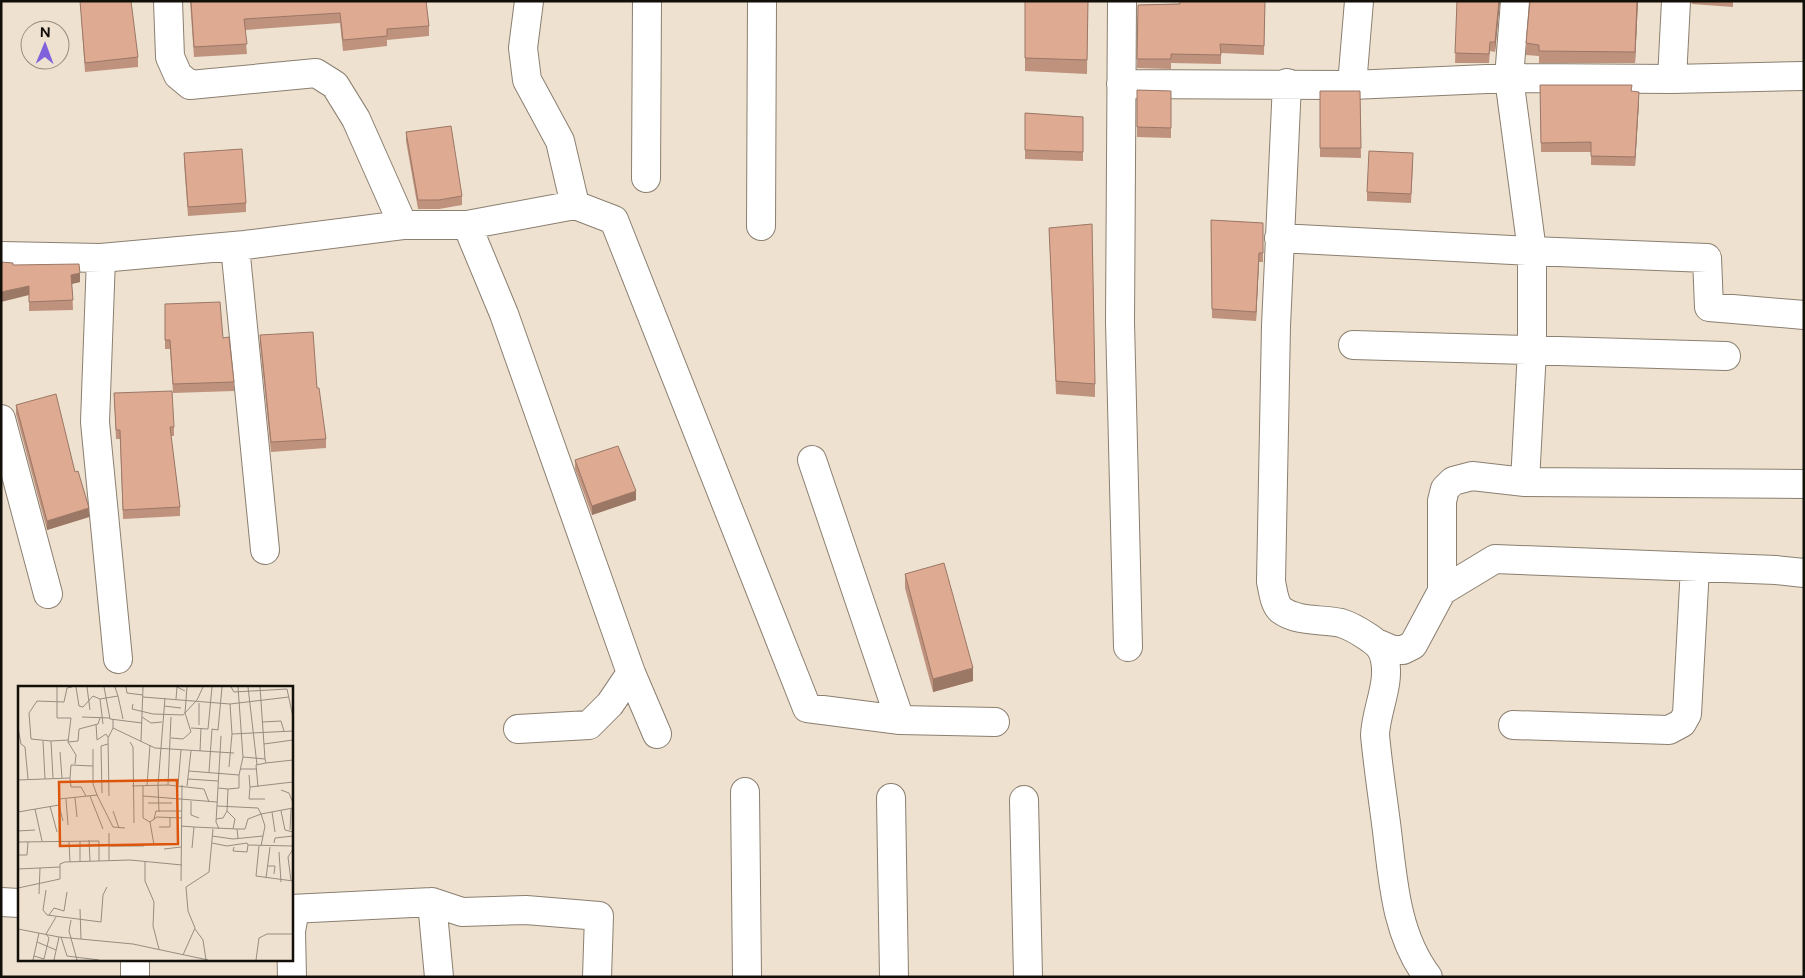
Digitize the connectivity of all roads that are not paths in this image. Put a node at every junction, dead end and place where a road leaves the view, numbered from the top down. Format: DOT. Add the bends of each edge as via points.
graph roads {
  1 [pos="168,1"];
  2 [pos="530,1"];
  3 [pos="647,1"];
  4 [pos="762,1"];
  5 [pos="1122,1"];
  6 [pos="1358,1"];
  7 [pos="1515,1"];
  8 [pos="1676,1"];
  9 [pos="1804,76"];
  10 [pos="1509,78"];
  11 [pos="1672,80"];
  12 [pos="1121,84"];
  13 [pos="1287,84"];
  14 [pos="1352,85"];
  15 [pos="646,178"];
  16 [pos="575,205"];
  17 [pos="403,225"];
  18 [pos="467,225"];
  19 [pos="761,226"];
  20 [pos="1279,238"];
  21 [pos="235,246"];
  22 [pos="1532,251"];
  23 [pos="1,256"];
  24 [pos="101,258"];
  25 [pos="1804,315"];
  26 [pos="1353,345"];
  27 [pos="1532,350"];
  28 [pos="1726,356"];
  29 [pos="1,419"];
  30 [pos="812,460"];
  31 [pos="1525,482"];
  32 [pos="1804,484"];
  33 [pos="265,550"];
  34 [pos="1695,567"];
  35 [pos="1804,573"];
  36 [pos="1442,591"];
  37 [pos="48,594"];
  38 [pos="1379,644"];
  39 [pos="1128,647"];
  40 [pos="118,659"];
  41 [pos="631,673"];
  42 [pos="900,720"];
  43 [pos="995,722"];
  44 [pos="1513,725"];
  45 [pos="518,729"];
  46 [pos="657,734"];
  47 [pos="745,792"];
  48 [pos="891,798"];
  49 [pos="1024,800"];
  50 [pos="1,902"];
  51 [pos="432,902"];
  52 [pos="18,904"];
  53 [pos="293,909"];
  54 [pos="135,960"];
  55 [pos="292,960"];
  56 [pos="135,977"];
  57 [pos="292,977"];
  58 [pos="438,977"];
  59 [pos="597,977"];
  60 [pos="747,977"];
  61 [pos="894,977"];
  62 [pos="1028,977"];
  63 [pos="1428,977"];
  1 -- 17 [label="street" via="170,56 178,75 190,85 316,73 335,85 356,119"];
  2 -- 16 [label="street" via="523,48 527,80 560,141"];
  3 -- 15 [label="street"];
  4 -- 19 [label="street"];
  5 -- 12 [label="street"];
  6 -- 14 [label="street"];
  7 -- 10 [label="street"];
  8 -- 11 [label="street"];
  9 -- 11 [label="street"];
  10 -- 11 [label="street"];
  10 -- 14 [label="street"];
  10 -- 22 [label="street"];
  12 -- 13 [label="street"];
  12 -- 39 [label="street" via="1120,322"];
  13 -- 14 [label="street"];
  13 -- 20 [label="street"];
  16 -- 18 [label="street"];
  16 -- 42 [label="street" via="614,220 807,708"];
  17 -- 18 [label="street"];
  17 -- 21 [label="street"];
  18 -- 41 [label="street" via="504,314"];
  20 -- 22 [label="street"];
  20 -- 38 [label="street" via="1271,582 1281,609 1297,617 1347,625"];
  21 -- 24 [label="street"];
  21 -- 33 [label="street"];
  22 -- 25 [label="street" via="1707,258 1709,307"];
  22 -- 27 [label="street"];
  23 -- 24 [label="street"];
  24 -- 40 [label="street" via="95,422"];
  26 -- 27 [label="street"];
  27 -- 28 [label="street"];
  27 -- 31 [label="street"];
  29 -- 37 [label="street"];
  30 -- 42 [label="street"];
  31 -- 32 [label="street"];
  31 -- 36 [label="street" via="1472,476 1453,481 1445,489 1442,501"];
  34 -- 35 [label="street"];
  34 -- 36 [label="street" via="1495,559"];
  34 -- 44 [label="street" via="1687,714 1682,724 1669,730"];
  36 -- 38 [label="street" via="1413,645 1393,650"];
  38 -- 63 [label="street" via="1386,674 1375,735 1395,898 1414,959"];
  41 -- 45 [label="street" via="610,704 589,726"];
  41 -- 46 [label="street"];
  42 -- 43 [label="street"];
  47 -- 60 [label="street"];
  48 -- 61 [label="street"];
  49 -- 62 [label="street"];
  50 -- 52 [label="street"];
  51 -- 53 [label="street"];
  51 -- 58 [label="street"];
  51 -- 59 [label="street" via="462,912 526,910 599,916"];
  54 -- 56 [label="street"];
  55 -- 57 [label="street"];
}
